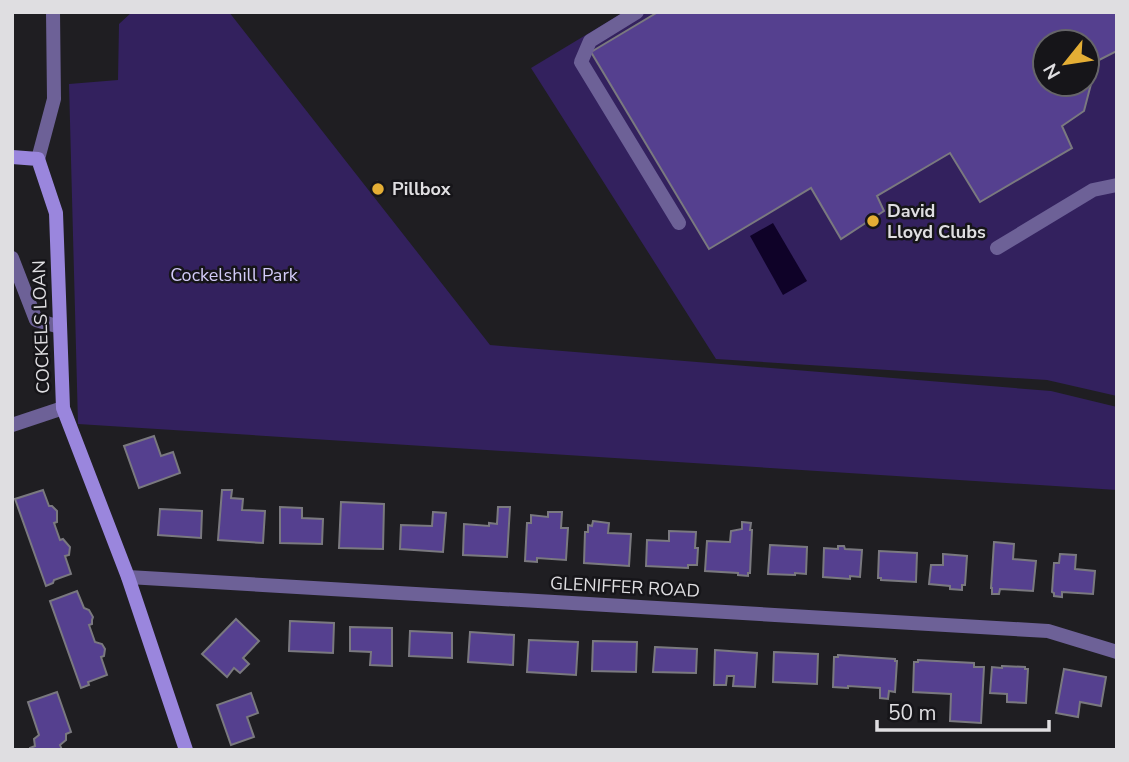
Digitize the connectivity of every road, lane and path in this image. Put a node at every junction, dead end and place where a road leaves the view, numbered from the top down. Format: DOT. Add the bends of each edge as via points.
graph roads {
  1 [pos="53,12"];
  2 [pos="637,12"];
  3 [pos="12,157"];
  4 [pos="38,159"];
  5 [pos="1117,185"];
  6 [pos="679,223"];
  7 [pos="997,248"];
  8 [pos="12,258"];
  9 [pos="60,327"];
  10 [pos="63,408"];
  11 [pos="12,425"];
  12 [pos="128,577"];
  13 [pos="1117,652"];
  14 [pos="186,750"];
  1 -- 4 [label="street" via="54,99"];
  2 -- 6 [label="street" via="590,41 582,62"];
  3 -- 4 [label="main road"];
  4 -- 9 [label="main road, COCKELS LOAN" via="56,213"];
  5 -- 7 [label="street" via="1093,190"];
  8 -- 9 [label="street" via="36,320"];
  9 -- 10 [label="main road, COCKELS LOAN"];
  10 -- 11 [label="street"];
  10 -- 12 [label="main road, COCKELS LOAN"];
  12 -- 13 [label="street, GLENIFFER ROAD" via="1048,631"];
  12 -- 14 [label="main road, COCKELS LOAN"];
}
